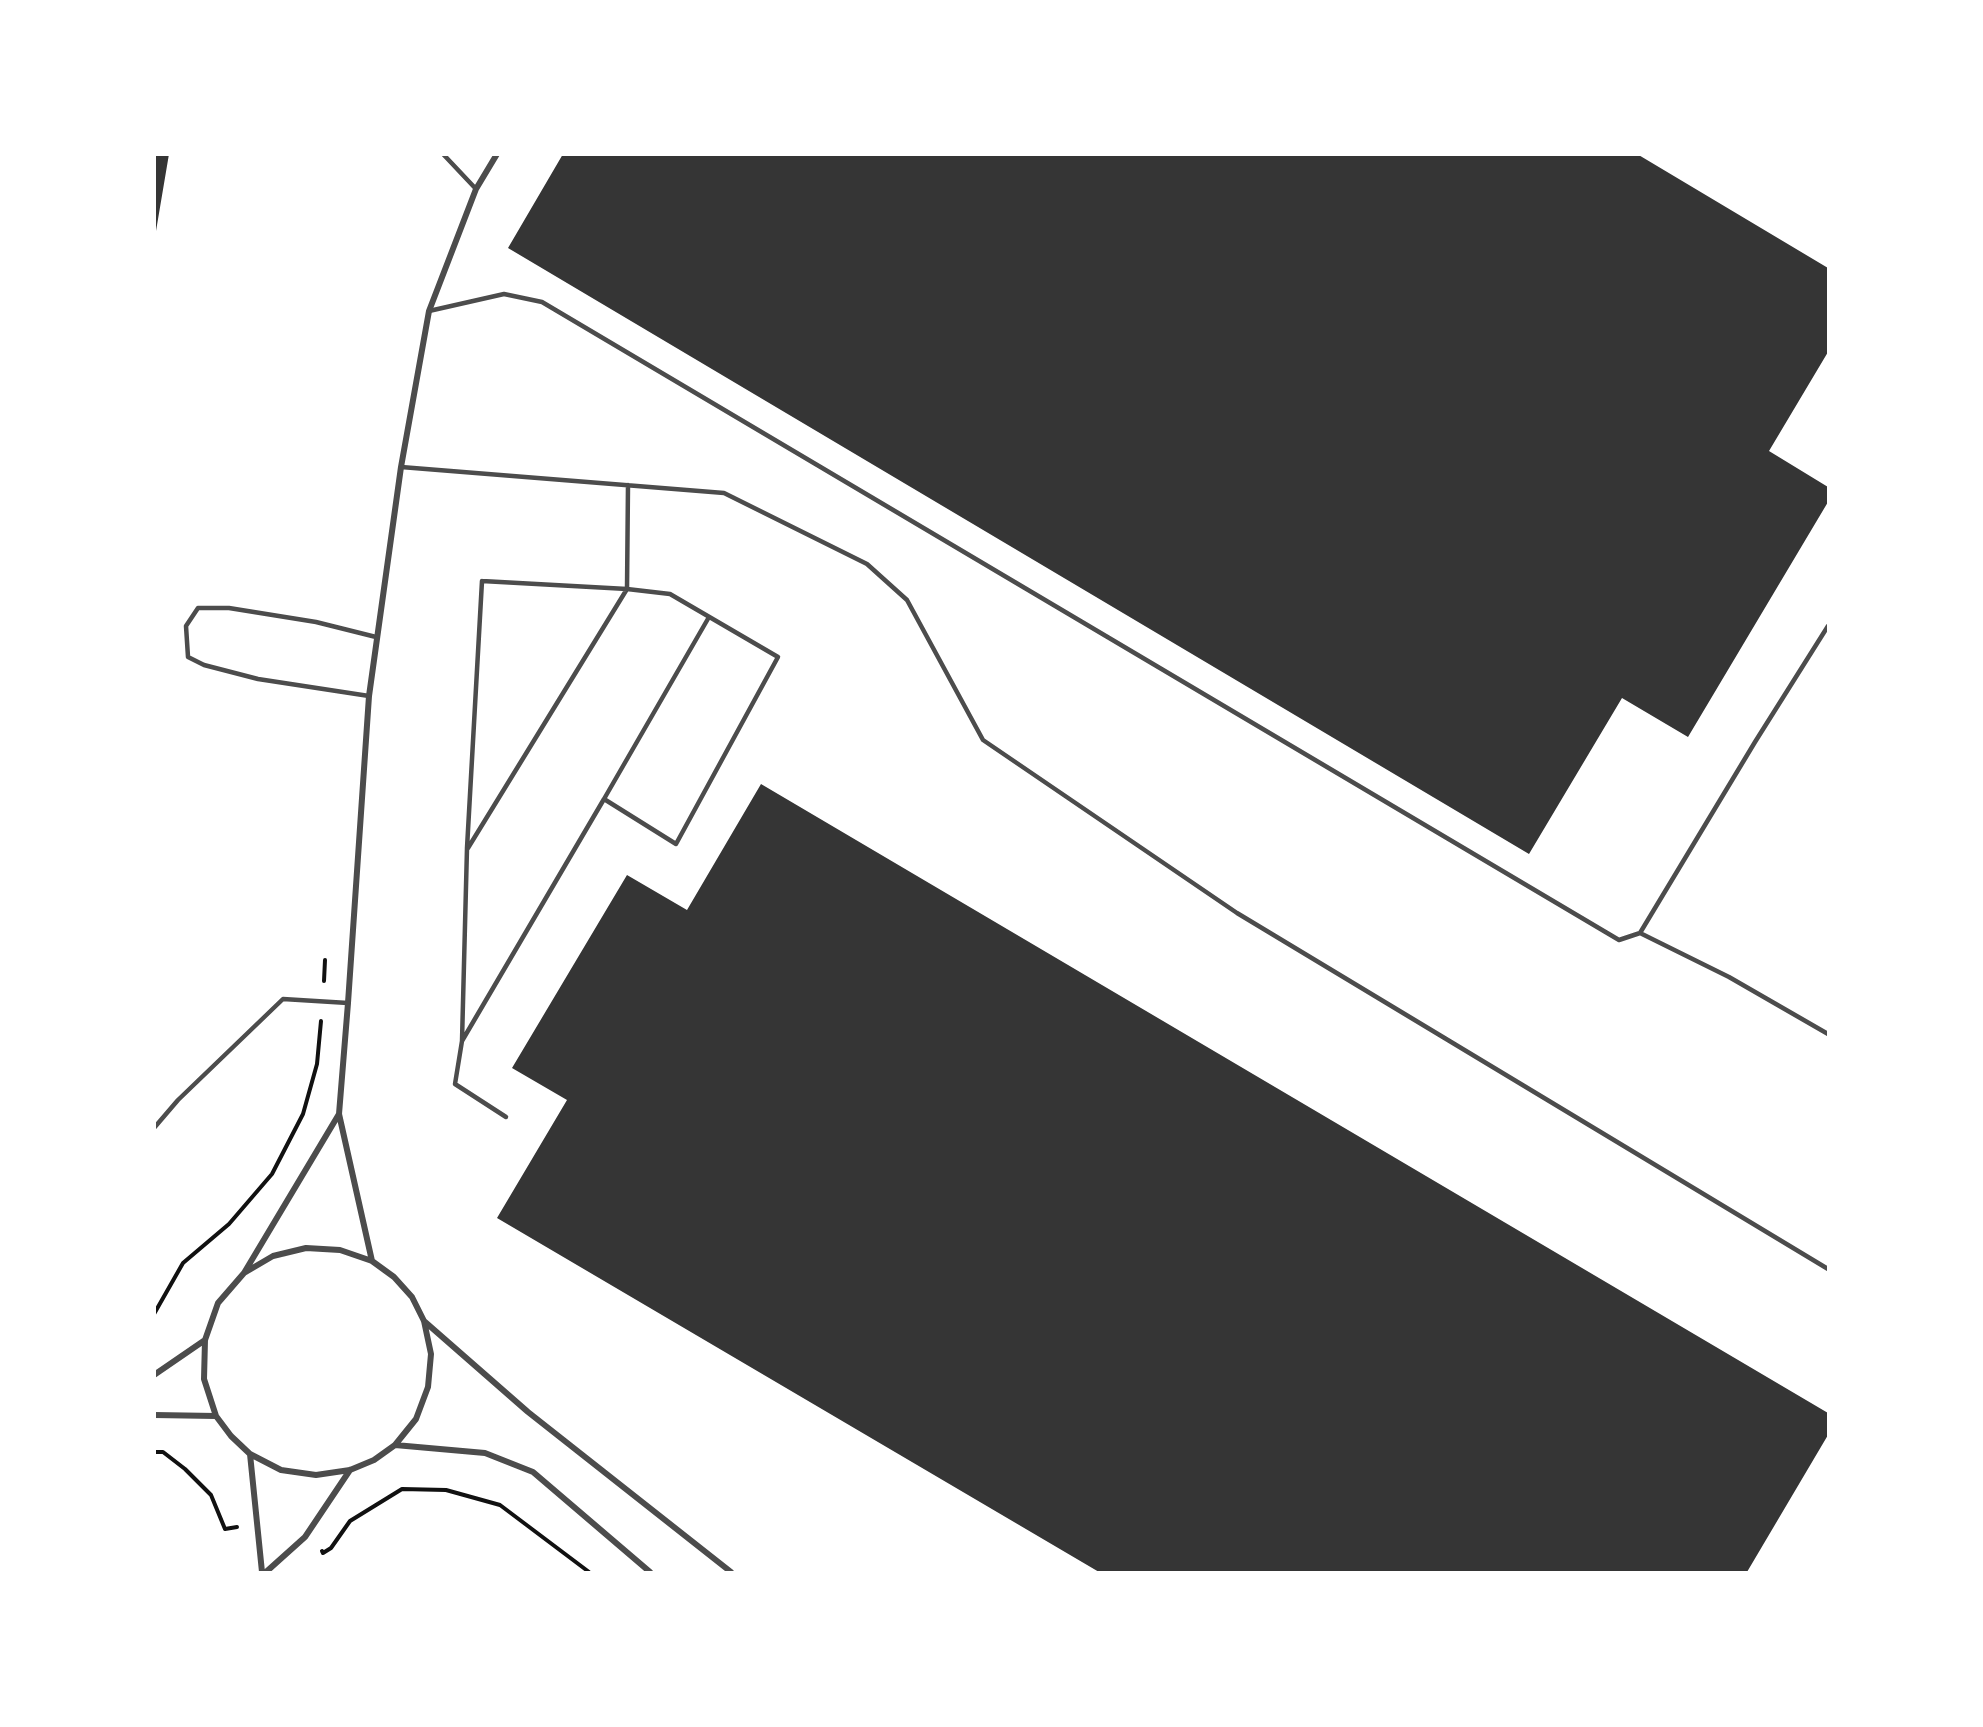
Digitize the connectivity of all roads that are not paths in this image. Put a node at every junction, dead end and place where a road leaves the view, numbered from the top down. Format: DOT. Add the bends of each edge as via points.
graph roads {
  1 [pos="443,154"];
  2 [pos="497,154"];
  3 [pos="476,189"];
  4 [pos="429,311"];
  5 [pos="401,466"];
  6 [pos="628,485"];
  7 [pos="627,589"];
  8 [pos="709,617"];
  9 [pos="1828,626"];
  10 [pos="376,637"];
  11 [pos="369,696"];
  12 [pos="604,799"];
  13 [pos="467,848"];
  14 [pos="1640,933"];
  15 [pos="348,1003"];
  16 [pos="1828,1034"];
  17 [pos="462,1041"];
  18 [pos="339,1114"];
  19 [pos="506,1117"];
  20 [pos="154,1128"];
  21 [pos="372,1261"];
  22 [pos="1828,1269"];
  23 [pos="244,1274"];
  24 [pos="424,1321"];
  25 [pos="205,1340"];
  26 [pos="154,1375"];
  27 [pos="154,1415"];
  28 [pos="216,1416"];
  29 [pos="395,1445"];
  30 [pos="250,1454"];
  31 [pos="350,1470"];
  32 [pos="264,1572"];
  33 [pos="650,1572"];
  34 [pos="731,1572"];
  1 -- 3 [label="lane"];
  2 -- 3 [label="street"];
  3 -- 4 [label="street"];
  4 -- 5 [label="street"];
  4 -- 14 [label="lane" via="504,294 542,302 1618,940"];
  5 -- 6 [label="lane"];
  5 -- 10 [label="street"];
  6 -- 7 [label="lane"];
  6 -- 22 [label="lane" via="724,493 867,564 908,600 983,740 1237,914"];
  7 -- 8 [label="lane" via="670,594"];
  7 -- 13 [label="lane"];
  7 -- 13 [label="lane" via="482,581"];
  8 -- 12 [label="lane"];
  8 -- 12 [label="lane" via="778,657 676,844"];
  9 -- 14 [label="lane"];
  10 -- 11 [label="street"];
  10 -- 11 [label="lane" via="316,622 230,608 198,608 186,626 188,657 204,665 258,679"];
  11 -- 15 [label="street"];
  12 -- 17 [label="lane"];
  13 -- 17 [label="lane"];
  14 -- 16 [label="lane" via="1729,977"];
  15 -- 18 [label="street"];
  15 -- 20 [label="lane" via="283,999"];
  17 -- 19 [label="lane" via="455,1084"];
  18 -- 21 [label="street"];
  18 -- 23 [label="street"];
  21 -- 23 [label="street" via="340,1250 306,1248 273,1256"];
  21 -- 24 [label="street" via="406,1290"];
  23 -- 25 [label="street" via="218,1303"];
  24 -- 29 [label="street" via="431,1354 428,1387 416,1419"];
  24 -- 34 [label="street" via="528,1412"];
  25 -- 26 [label="street"];
  25 -- 28 [label="street" via="204,1379"];
  27 -- 28 [label="street"];
  28 -- 30 [label="street"];
  29 -- 31 [label="street"];
  29 -- 33 [label="street" via="485,1454 533,1472"];
  30 -- 31 [label="street" via="281,1470 316,1475"];
  30 -- 32 [label="street"];
  31 -- 32 [label="street" via="305,1537"];
}
